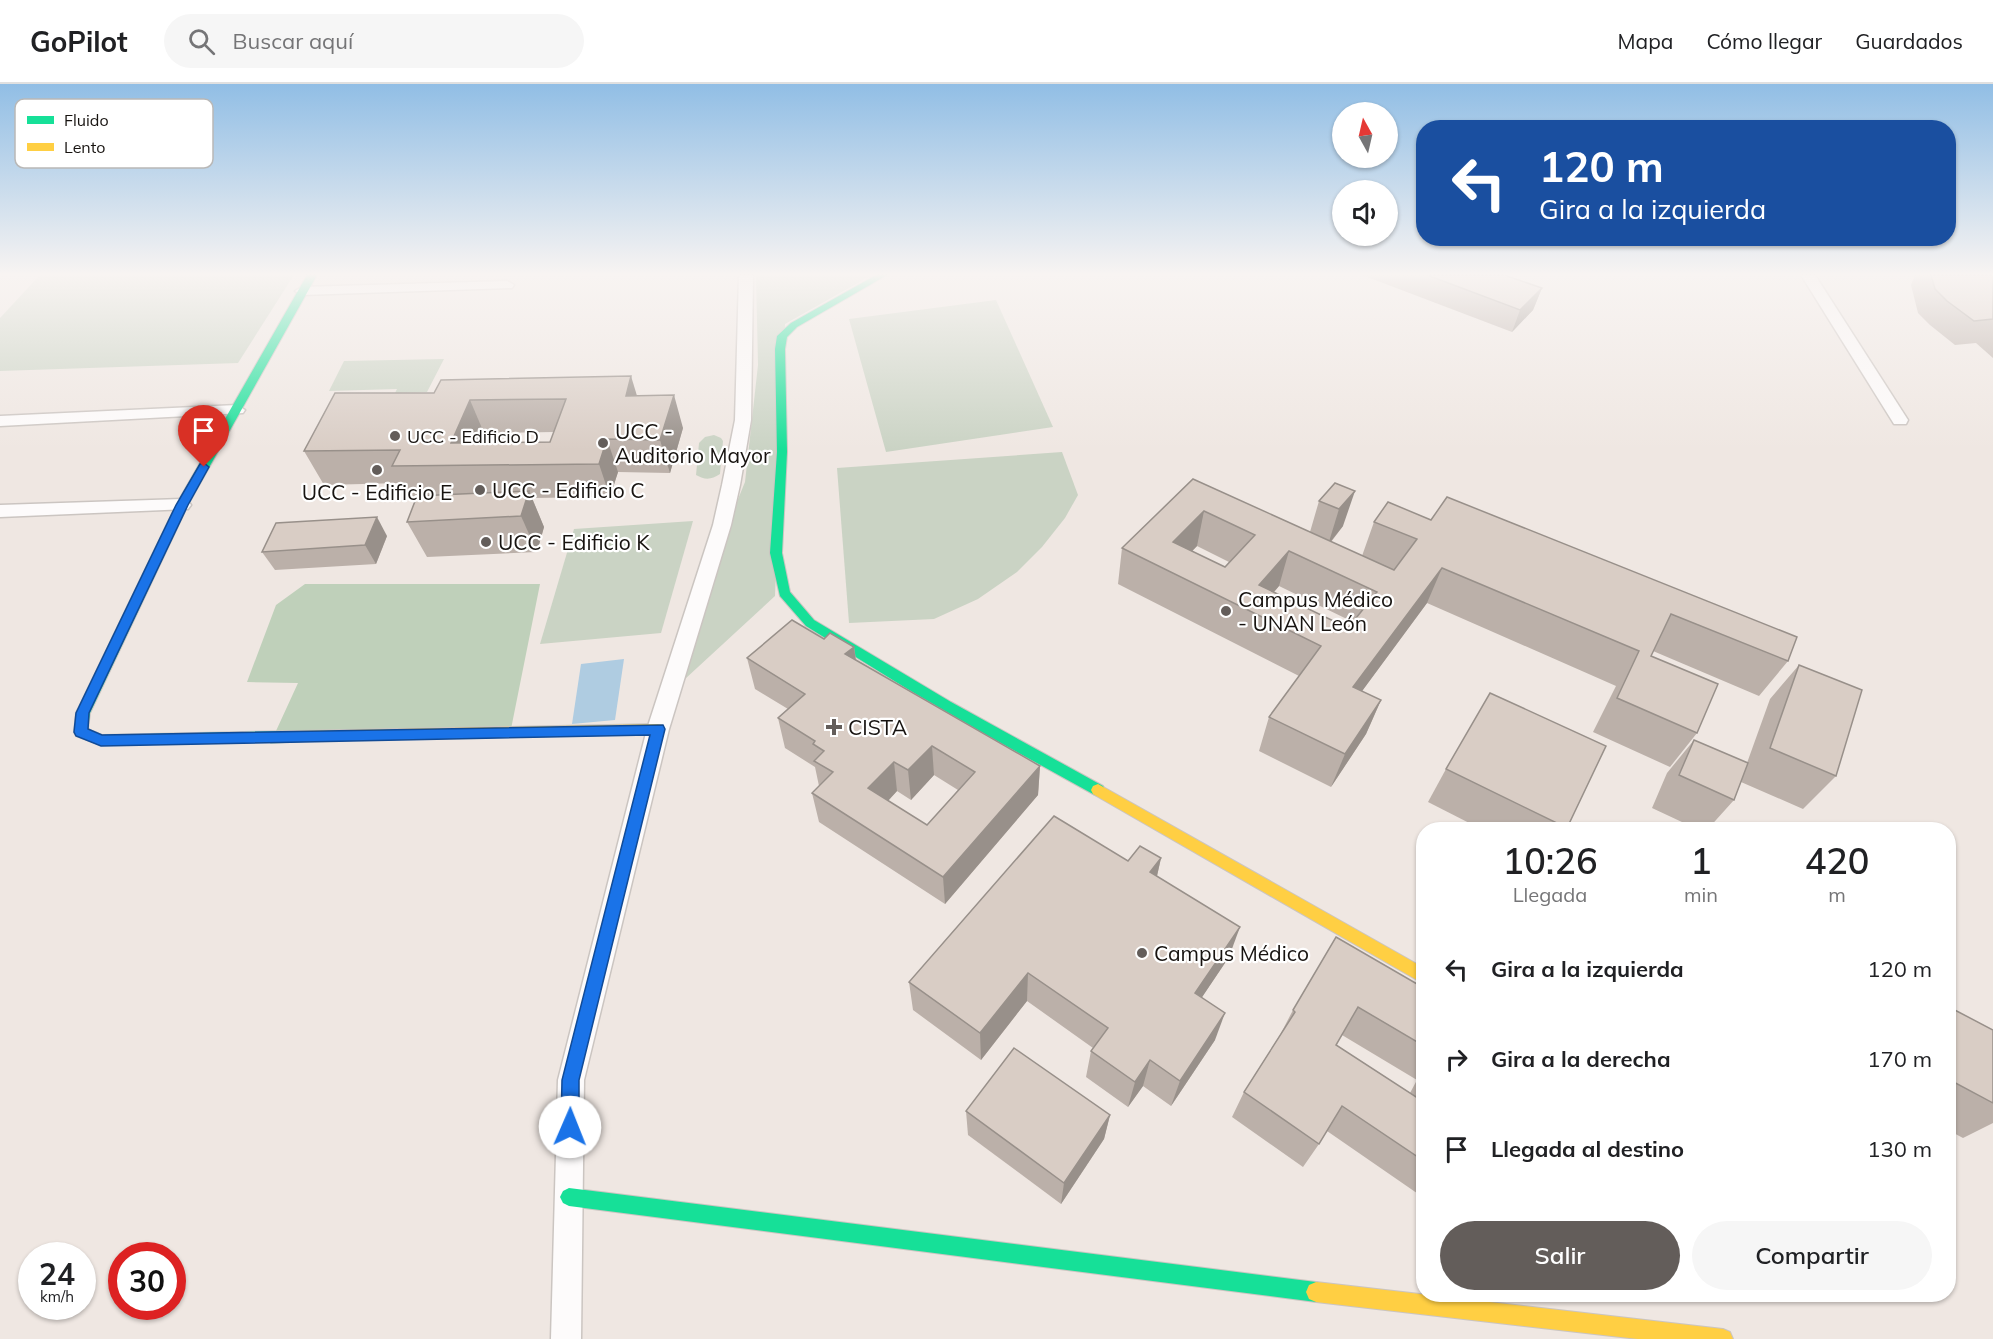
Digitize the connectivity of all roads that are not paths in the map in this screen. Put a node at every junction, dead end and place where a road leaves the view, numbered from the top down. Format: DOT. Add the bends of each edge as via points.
graph roads {
  1 [pos="279,334"];
  2 [pos="745,334"];
  3 [pos="785,334"];
  4 [pos="1845,334"];
  5 [pos="237,410"];
  6 [pos="1900,420"];
  7 [pos="0,421"];
  8 [pos="182,505"];
  9 [pos="0,511"];
  10 [pos="658,729"];
  11 [pos="1416,972"];
  12 [pos="568,1197"];
  13 [pos="1530,1327"];
  14 [pos="566,1339"];
  15 [pos="1723,1339"];
  1 -- 5 [label="street"];
  2 -- 10 [label="street" via="743,420 731,485"];
  3 -- 11 [label="street" via="780,349 782,452 776,553 784,593 810,623 946,706"];
  4 -- 6 [label="street"];
  5 -- 7 [label="street"];
  5 -- 8 [label="street"];
  8 -- 9 [label="street"];
  8 -- 10 [label="street" via="83,713 81,732 101,740"];
  10 -- 12 [label="street" via="571,1080"];
  12 -- 13 [label="street" via="1200,1279"];
  12 -- 14 [label="street"];
  13 -- 15 [label="street"];
}
